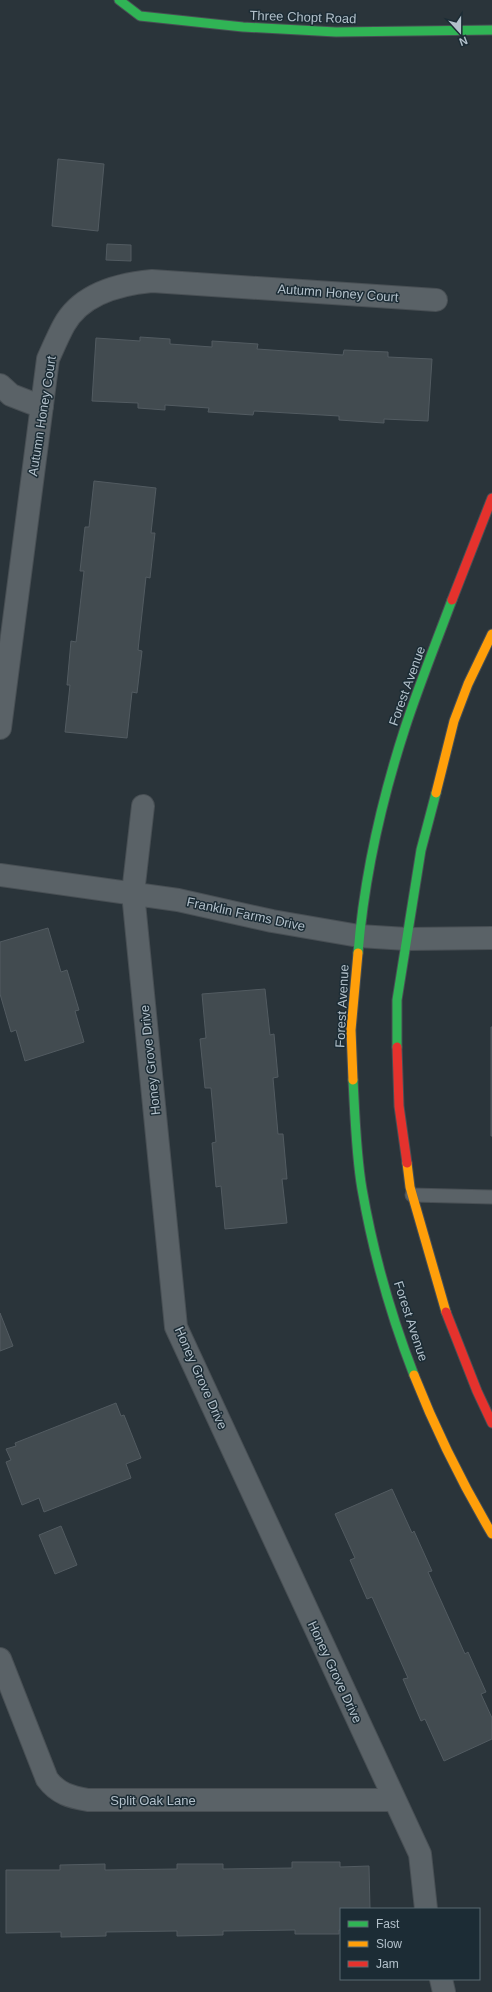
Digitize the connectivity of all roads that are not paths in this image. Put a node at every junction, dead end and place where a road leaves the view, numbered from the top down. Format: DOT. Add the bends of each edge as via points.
graph roads {
  1 [pos="119,0"];
  2 [pos="492,30"];
  3 [pos="436,300"];
  4 [pos="0,385"];
  5 [pos="42,407"];
  6 [pos="492,498"];
  7 [pos="492,634"];
  8 [pos="0,728"];
  9 [pos="143,806"];
  10 [pos="0,875"];
  11 [pos="133,893"];
  12 [pos="359,936"];
  13 [pos="492,938"];
  14 [pos="407,939"];
  15 [pos="412,1195"];
  16 [pos="492,1197"];
  17 [pos="492,1423"];
  18 [pos="492,1534"];
  19 [pos="0,1659"];
  20 [pos="394,1800"];
  21 [pos="426,1908"];
  22 [pos="441,1980"];
  23 [pos="444,1992"];
  1 -- 2 [label="main road, Three Chopt Road" via="140,16 243,28 336,32"];
  3 -- 5 [label="street, Autumn Honey Court" via="152,281 132,283 94,296 78,307 64,324 48,359"];
  4 -- 5 [label="street" via="11,395"];
  5 -- 8 [label="street, Autumn Honey Court"];
  6 -- 12 [label="main road, Forest Avenue" via="405,728 376,835"];
  7 -- 14 [label="main road" via="454,721 421,850"];
  9 -- 11 [label="street, Honey Grove Drive"];
  10 -- 11 [label="street, Franklin Farms Drive"];
  11 -- 12 [label="street, Franklin Farms Drive"];
  11 -- 20 [label="street, Honey Grove Drive" via="176,1327"];
  12 -- 14 [label="street, Franklin Farms Drive"];
  12 -- 18 [label="main road, Forest Avenue" via="351,1030 362,1188 372,1237 399,1336 430,1416 467,1492"];
  13 -- 14 [label="street, Franklin Farms Drive"];
  14 -- 15 [label="main road" via="397,1000 396,1025 399,1106"];
  15 -- 16 [label="lane"];
  15 -- 17 [label="main road" via="440,1300"];
  19 -- 20 [label="street, Split Oak Lane" via="47,1779 62,1793 88,1800"];
  20 -- 21 [label="street, Honey Grove Drive" via="420,1854"];
  22 -- 23 [label="street"];
}
